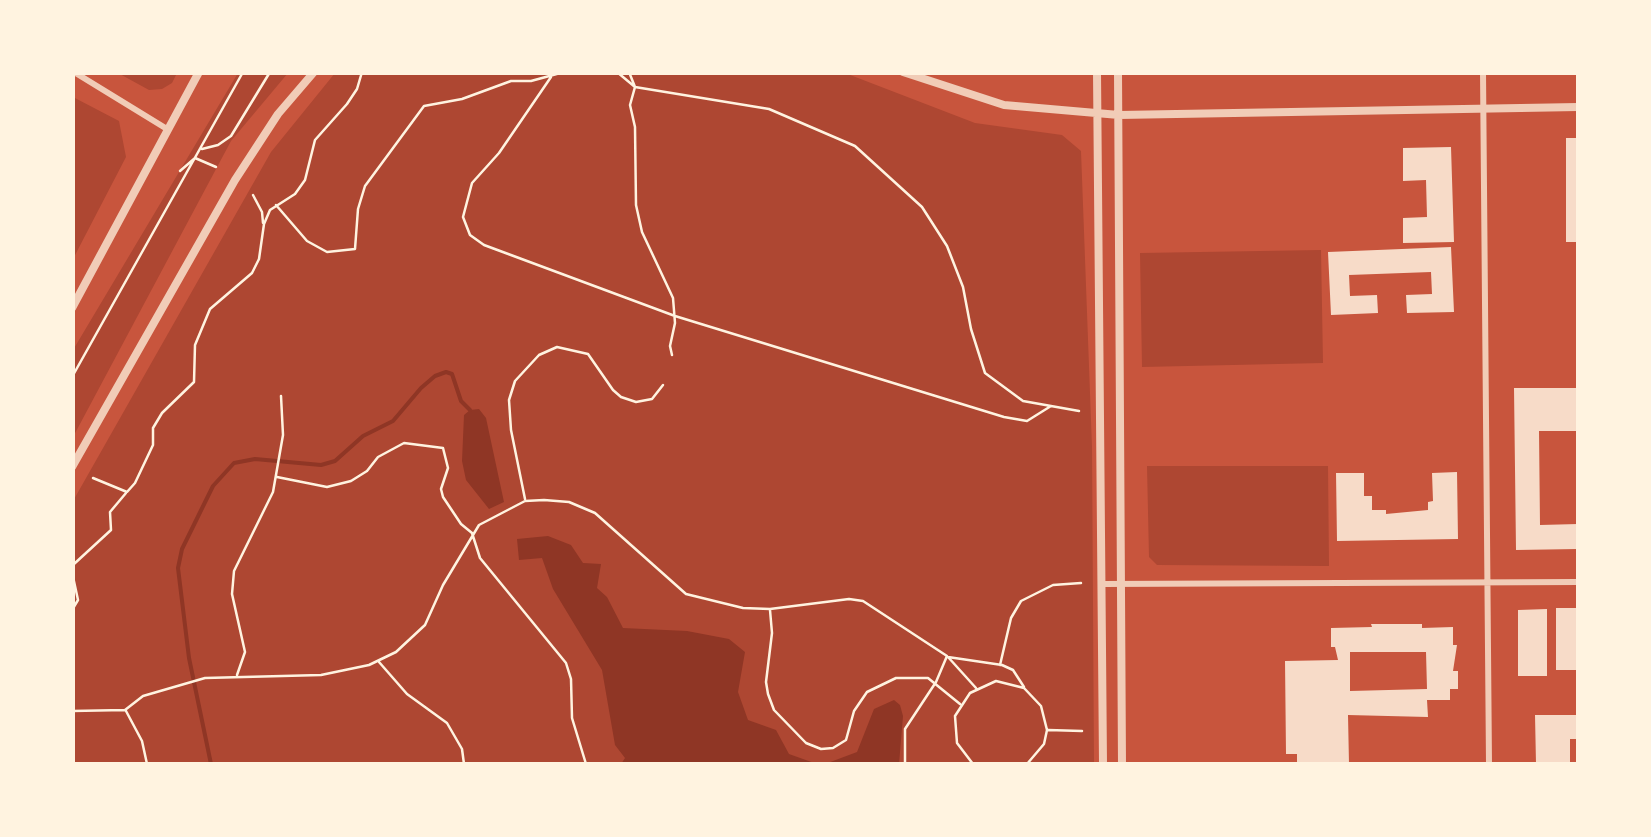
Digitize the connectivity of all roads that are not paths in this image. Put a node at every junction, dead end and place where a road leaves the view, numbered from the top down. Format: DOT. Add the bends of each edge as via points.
graph roads {
  1 [pos="74,72"];
  2 [pos="199,72"];
  3 [pos="314,72"];
  4 [pos="903,72"];
  5 [pos="1097,72"];
  6 [pos="1118,72"];
  7 [pos="1484,72"];
  8 [pos="1483,106"];
  9 [pos="1578,107"];
  10 [pos="1097,114"];
  11 [pos="1119,115"];
  12 [pos="167,129"];
  13 [pos="76,295"];
  14 [pos="72,308"];
  15 [pos="72,467"];
  16 [pos="1488,582"];
  17 [pos="1578,582"];
  18 [pos="1103,584"];
  19 [pos="1120,584"];
  20 [pos="1104,764"];
  21 [pos="1122,764"];
  22 [pos="1489,764"];
  1 -- 12 [label="street"];
  2 -- 12 [label="street"];
  3 -- 15 [label="street" via="234,180"];
  4 -- 10 [label="street" via="1004,105"];
  5 -- 10 [label="street"];
  6 -- 11 [label="street"];
  7 -- 8 [label="street"];
  8 -- 9 [label="street"];
  8 -- 11 [label="street"];
  8 -- 16 [label="street"];
  10 -- 11 [label="street"];
  10 -- 18 [label="street"];
  11 -- 19 [label="street"];
  12 -- 13 [label="street"];
  13 -- 14 [label="street"];
  16 -- 17 [label="street"];
  16 -- 19 [label="street"];
  16 -- 22 [label="street"];
  18 -- 19 [label="street"];
  18 -- 20 [label="street"];
  19 -- 21 [label="street"];
}
